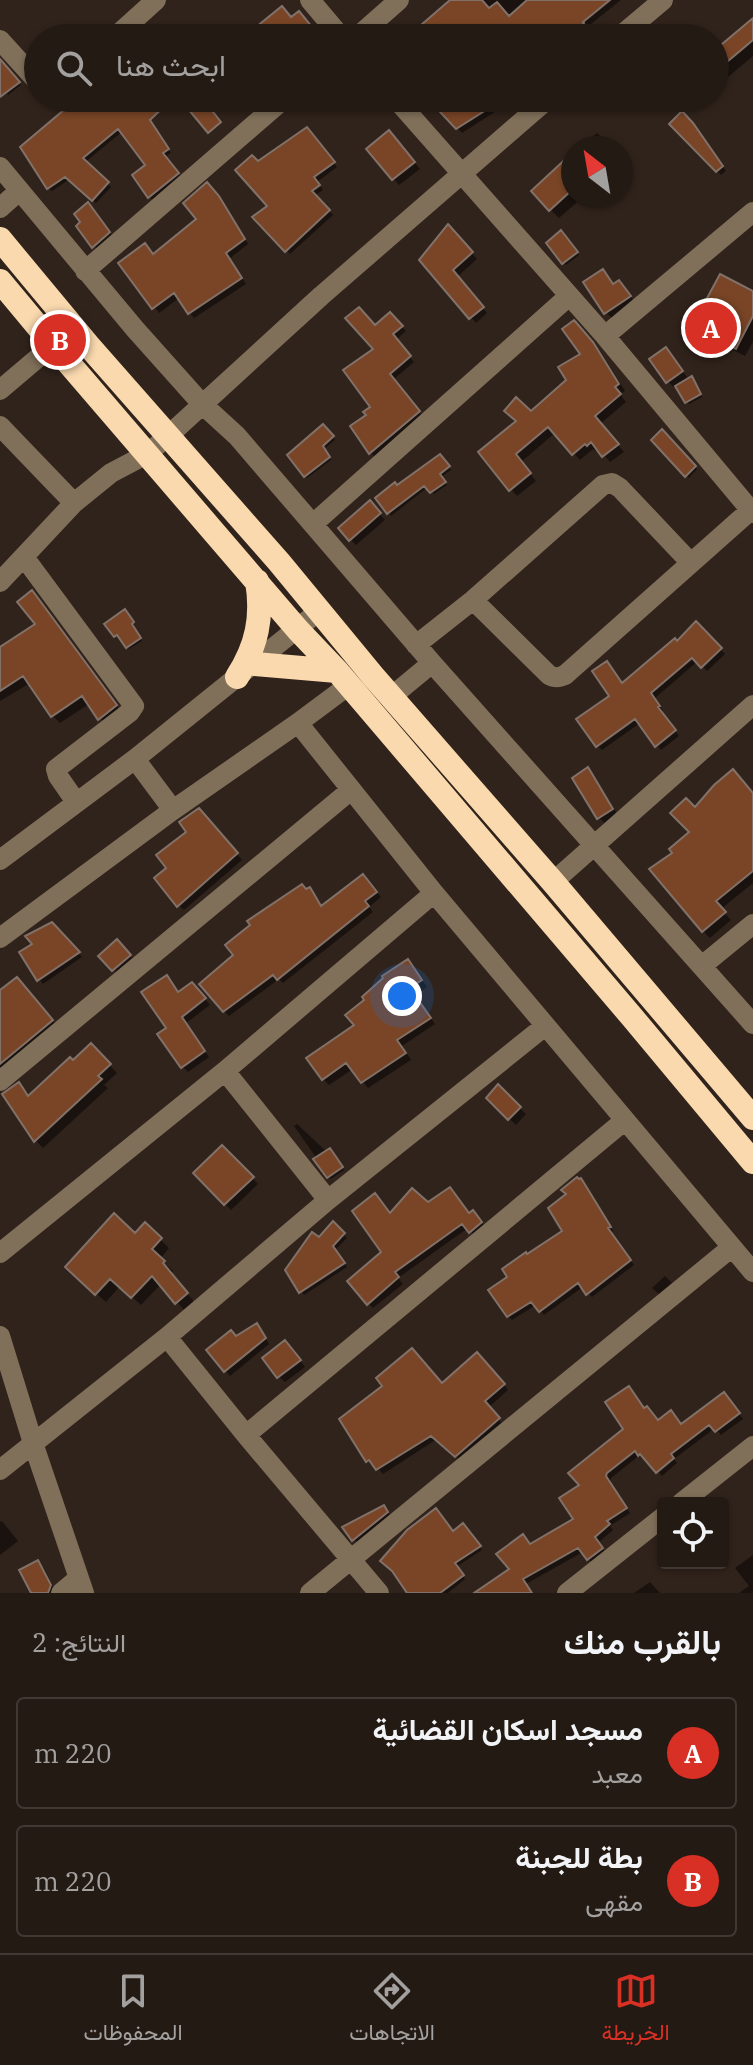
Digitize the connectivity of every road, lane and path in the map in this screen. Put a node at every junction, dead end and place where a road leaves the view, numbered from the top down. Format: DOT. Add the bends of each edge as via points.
graph roads {
  1 [pos="156,0"];
  2 [pos="310,0"];
  3 [pos="399,0"];
  4 [pos="663,0"];
  5 [pos="129,24"];
  6 [pos="330,24"];
  7 [pos="372,24"];
  8 [pos="635,24"];
  9 [pos="0,40"];
  10 [pos="24,67"];
  11 [pos="269,112"];
  12 [pos="408,112"];
  13 [pos="533,112"];
  14 [pos="0,167"];
  15 [pos="462,173"];
  16 [pos="19,191"];
  17 [pos="0,208"];
  18 [pos="751,218"];
  19 [pos="0,239"];
  20 [pos="85,271"];
  21 [pos="0,281"];
  22 [pos="569,296"];
  23 [pos="605,336"];
  24 [pos="53,345"];
  25 [pos="0,390"];
  26 [pos="202,404"];
  27 [pos="0,426"];
  28 [pos="168,436"];
  29 [pos="147,454"];
  30 [pos="74,503"];
  31 [pos="752,510"];
  32 [pos="313,524"];
  33 [pos="24,557"];
  34 [pos="690,562"];
  35 [pos="257,581"];
  36 [pos="0,582"];
  37 [pos="473,600"];
  38 [pos="319,611"];
  39 [pos="298,630"];
  40 [pos="416,645"];
  41 [pos="432,663"];
  42 [pos="246,670"];
  43 [pos="343,678"];
  44 [pos="391,697"];
  45 [pos="753,705"];
  46 [pos="298,723"];
  47 [pos="135,759"];
  48 [pos="351,790"];
  49 [pos="76,802"];
  50 [pos="173,810"];
  51 [pos="593,846"];
  52 [pos="0,860"];
  53 [pos="553,882"];
  54 [pos="434,893"];
  55 [pos="753,924"];
  56 [pos="0,938"];
  57 [pos="703,965"];
  58 [pos="753,1024"];
  59 [pos="545,1026"];
  60 [pos="225,1071"];
  61 [pos="0,1081"];
  62 [pos="753,1118"];
  63 [pos="624,1121"];
  64 [pos="753,1162"];
  65 [pos="328,1200"];
  66 [pos="732,1247"];
  67 [pos="0,1253"];
  68 [pos="753,1272"];
  69 [pos="0,1336"];
  70 [pos="167,1337"];
  71 [pos="246,1435"];
  72 [pos="33,1443"];
  73 [pos="753,1446"];
  74 [pos="0,1470"];
  75 [pos="689,1497"];
  76 [pos="657,1522"];
  77 [pos="350,1560"];
  78 [pos="82,1585"];
  79 [pos="61,1593"];
  80 [pos="310,1593"];
  81 [pos="379,1593"];
  82 [pos="567,1593"];
  1 -- 5 [label="street"];
  2 -- 6 [label="street"];
  3 -- 7 [label="street"];
  4 -- 8 [label="street"];
  9 -- 10 [label="street"];
  11 -- 20 [label="street"];
  12 -- 15 [label="street"];
  13 -- 15 [label="street"];
  14 -- 16 [label="street"];
  15 -- 22 [label="street"];
  15 -- 26 [label="street"];
  16 -- 17 [label="street"];
  16 -- 20 [label="street"];
  18 -- 23 [label="street"];
  19 -- 28 [label="highway"];
  20 -- 26 [label="street"];
  21 -- 24 [label="highway"];
  22 -- 23 [label="street"];
  22 -- 32 [label="street"];
  23 -- 31 [label="street"];
  24 -- 25 [label="street"];
  24 -- 29 [label="highway"];
  26 -- 28 [label="street"];
  26 -- 32 [label="street"];
  27 -- 30 [label="street"];
  28 -- 29 [label="street"];
  28 -- 38 [label="highway"];
  29 -- 30 [label="street" via="111,473"];
  29 -- 35 [label="highway"];
  30 -- 33 [label="street"];
  31 -- 34 [label="street"];
  32 -- 40 [label="street"];
  33 -- 36 [label="street"];
  33 -- 49 [label="street" via="134,706 56,769"];
  34 -- 37 [label="street" via="556,678"];
  34 -- 37 [label="street" via="612,483 603,485"];
  35 -- 39 [label="highway"];
  35 -- 42 [label="highway" via="260,615"];
  37 -- 40 [label="street"];
  38 -- 39 [label="street"];
  38 -- 44 [label="highway"];
  39 -- 42 [label="street"];
  39 -- 43 [label="highway"];
  40 -- 41 [label="street"];
  41 -- 44 [label="street"];
  41 -- 51 [label="street"];
  42 -- 43 [label="highway"];
  42 -- 47 [label="street"];
  43 -- 46 [label="street"];
  43 -- 64 [label="highway"];
  44 -- 53 [label="highway"];
  45 -- 51 [label="street"];
  46 -- 48 [label="street"];
  46 -- 50 [label="street"];
  47 -- 49 [label="street"];
  47 -- 50 [label="street"];
  48 -- 54 [label="street"];
  48 -- 61 [label="street"];
  49 -- 52 [label="street"];
  50 -- 56 [label="street"];
  51 -- 53 [label="street"];
  51 -- 57 [label="street"];
  53 -- 62 [label="highway"];
  54 -- 59 [label="street"];
  54 -- 60 [label="street"];
  55 -- 57 [label="street"];
  57 -- 58 [label="street"];
  59 -- 63 [label="street"];
  59 -- 65 [label="street"];
  60 -- 65 [label="street"];
  60 -- 67 [label="street"];
  63 -- 66 [label="street"];
  63 -- 71 [label="street"];
  65 -- 70 [label="street"];
  66 -- 68 [label="street"];
  66 -- 77 [label="street"];
  69 -- 72 [label="street"];
  70 -- 71 [label="street"];
  70 -- 72 [label="street"];
  71 -- 77 [label="street"];
  72 -- 74 [label="street"];
  72 -- 78 [label="street"];
  73 -- 75 [label="street"];
  76 -- 82 [label="street"];
  77 -- 80 [label="street"];
  77 -- 81 [label="street"];
  78 -- 79 [label="street"];
}
